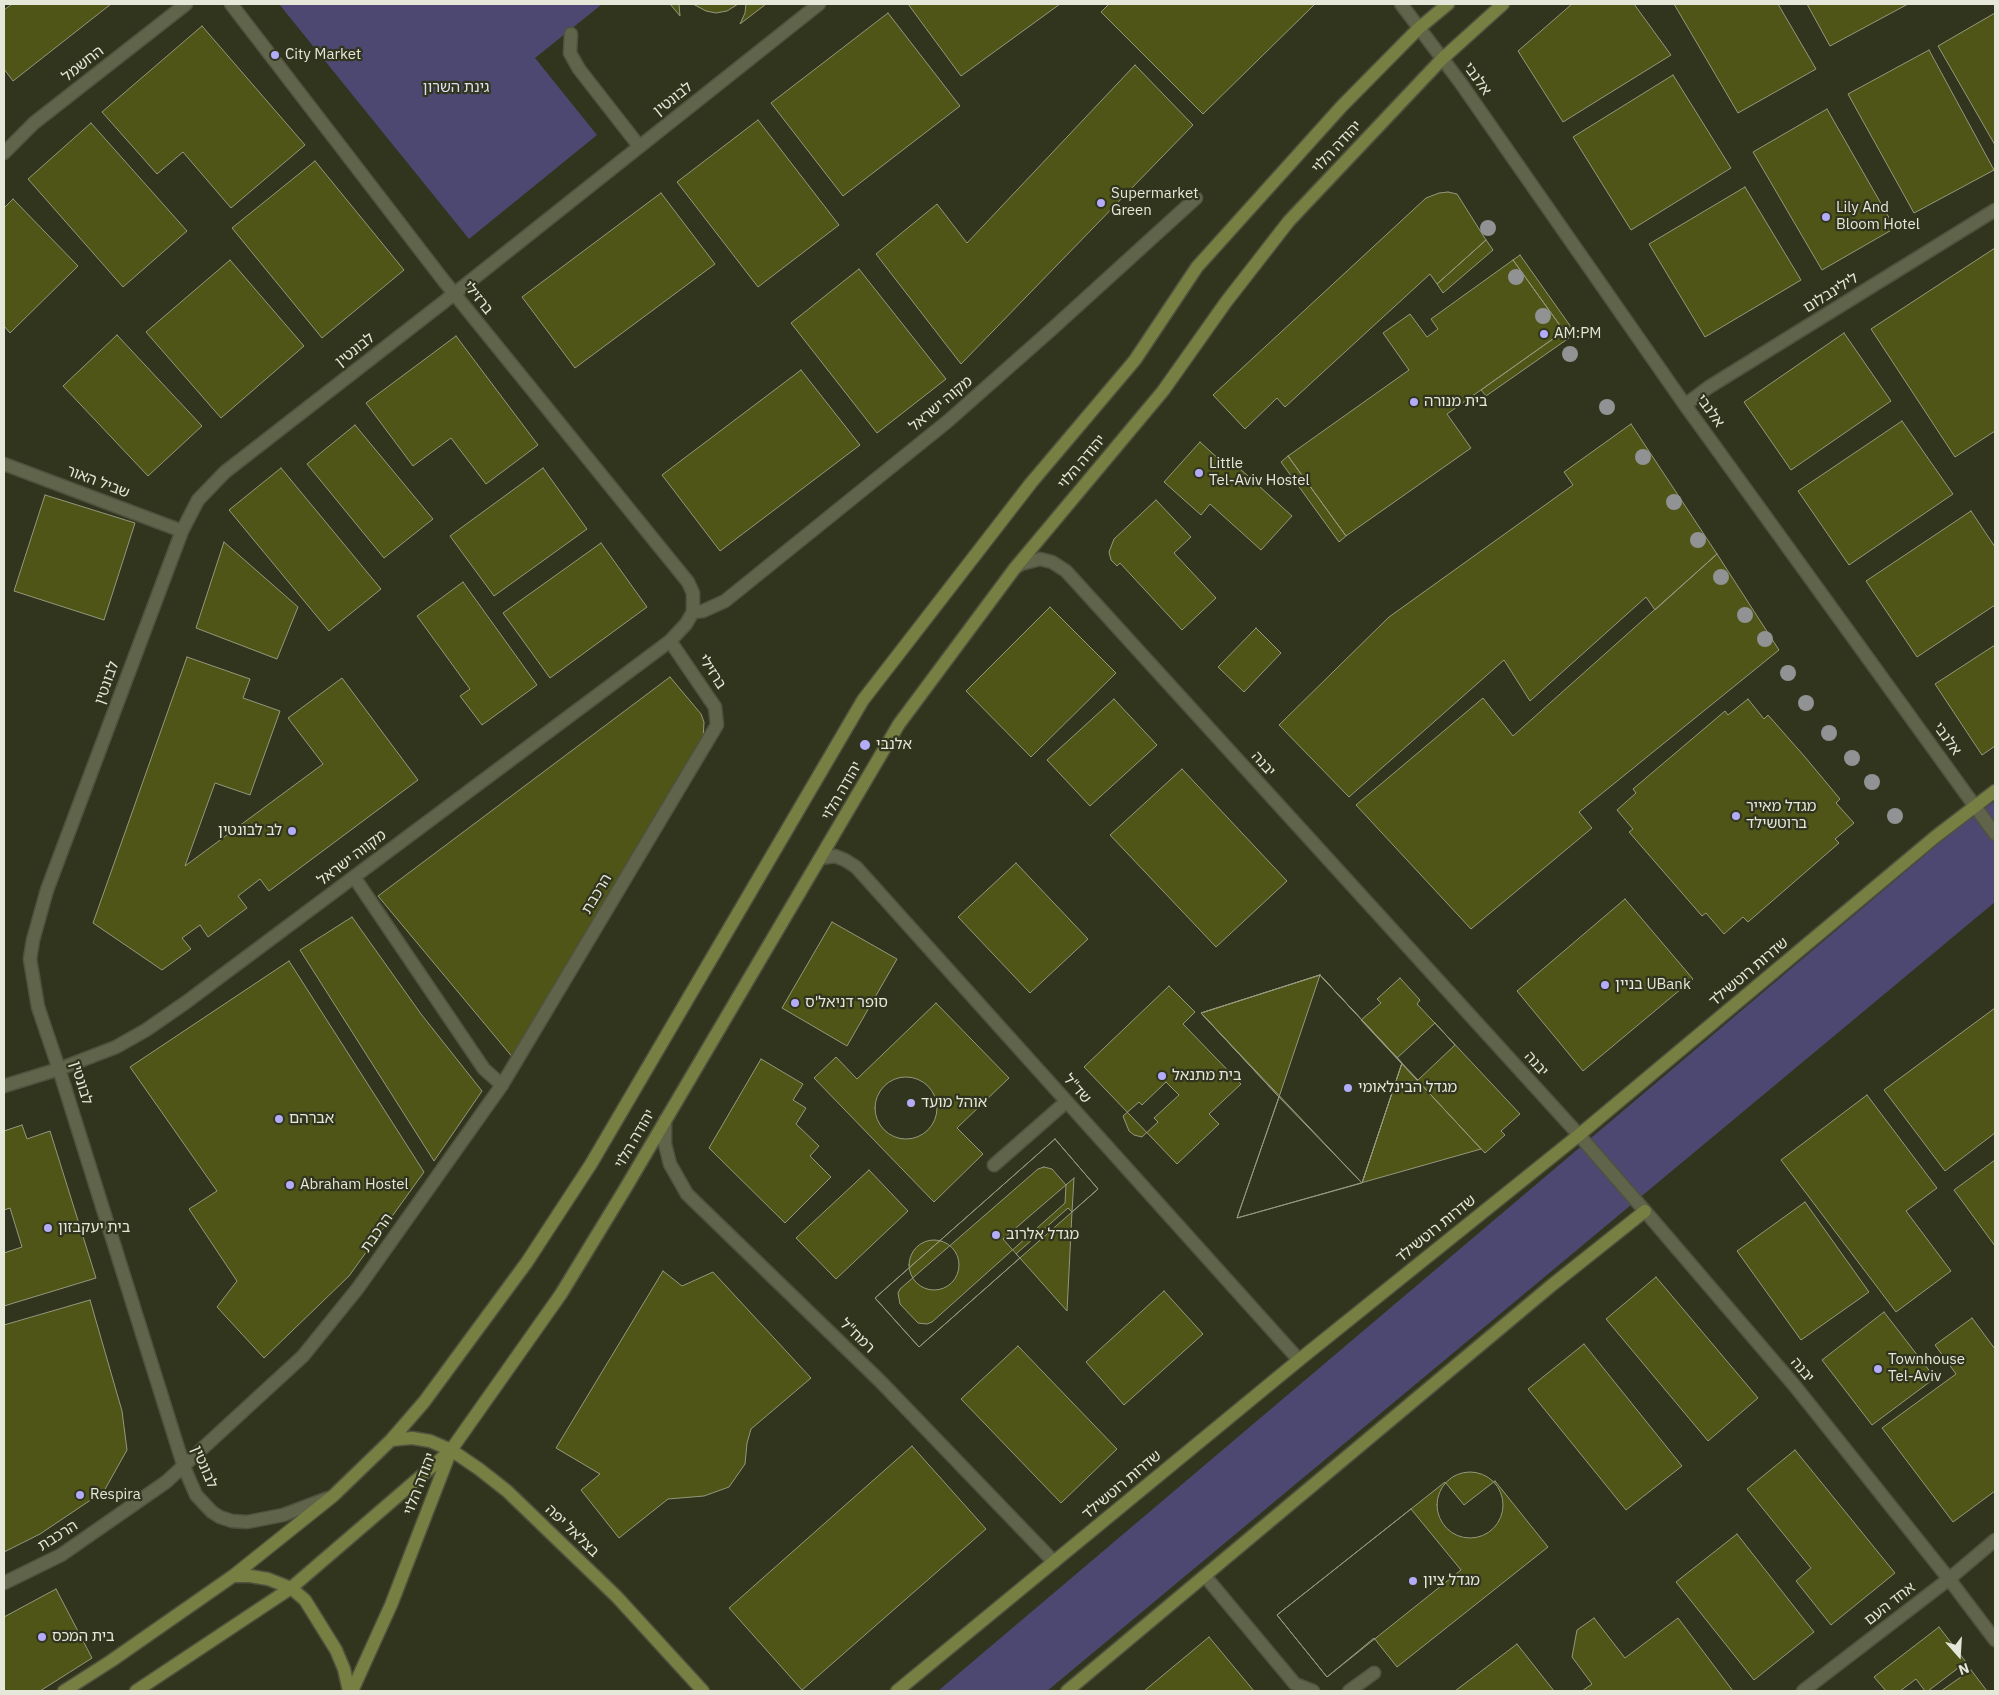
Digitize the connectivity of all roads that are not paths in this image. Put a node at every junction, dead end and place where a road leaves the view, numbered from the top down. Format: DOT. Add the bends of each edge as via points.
graph roads {
  1 [pos="186,4"];
  2 [pos="231,4"];
  3 [pos="819,4"];
  4 [pos="1401,4"];
  5 [pos="1448,4"];
  6 [pos="1503,4"];
  7 [pos="1419,28"];
  8 [pos="571,34"];
  9 [pos="1442,59"];
  10 [pos="639,146"];
  11 [pos="4,152"];
  12 [pos="1196,198"];
  13 [pos="1995,210"];
  14 [pos="454,294"];
  15 [pos="1685,405"];
  16 [pos="4,464"];
  17 [pos="182,531"];
  18 [pos="1015,568"];
  19 [pos="692,612"];
  20 [pos="670,641"];
  21 [pos="717,725"];
  22 [pos="1995,791"];
  23 [pos="1975,807"];
  24 [pos="1995,834"];
  25 [pos="821,858"];
  26 [pos="354,877"];
  27 [pos="59,1068"];
  28 [pos="502,1085"];
  29 [pos="4,1086"];
  30 [pos="1066,1102"];
  31 [pos="665,1120"];
  32 [pos="1579,1135"];
  33 [pos="994,1165"];
  34 [pos="1645,1211"];
  35 [pos="1299,1360"];
  36 [pos="391,1440"];
  37 [pos="451,1450"];
  38 [pos="184,1466"];
  39 [pos="333,1496"];
  40 [pos="1995,1540"];
  41 [pos="1054,1562"];
  42 [pos="233,1576"];
  43 [pos="1205,1576"];
  44 [pos="1949,1579"];
  45 [pos="4,1583"];
  46 [pos="291,1588"];
  47 [pos="1995,1640"];
  48 [pos="1374,1673"];
  49 [pos="64,1691"];
  50 [pos="136,1691"];
  51 [pos="350,1691"];
  52 [pos="703,1691"];
  53 [pos="897,1691"];
  54 [pos="1067,1691"];
  55 [pos="1313,1691"];
  56 [pos="1349,1691"];
  57 [pos="1803,1691"];
  1 -- 11 [label="street, החשמל" via="34,123"];
  2 -- 14 [label="street, ברזילי"];
  3 -- 10 [label="street, לבונטין"];
  4 -- 7 [label="street, אלנבי"];
  5 -- 7 [label="street, יהודה הלוי"];
  6 -- 9 [label="street, יהודה הלוי"];
  7 -- 9 [label="street, אלנבי"];
  7 -- 36 [label="street, יהודה הלוי" via="1342,106 1198,267 1135,360 1031,482 863,700 591,1164 527,1262 424,1402"];
  8 -- 10 [label="street" via="570,53 579,69"];
  9 -- 15 [label="street, אלנבי"];
  9 -- 18 [label="street, יהודה הלוי" via="1289,221 1163,391"];
  10 -- 14 [label="street, לבונטין"];
  12 -- 19 [label="street, מקוה ישראל" via="948,420 725,601"];
  13 -- 15 [label="street, לילינבלום"];
  14 -- 17 [label="street, לבונטין" via="225,472 198,500"];
  14 -- 19 [label="street, ברזילי" via="688,582 693,593"];
  15 -- 23 [label="street, אלנבי"];
  16 -- 17 [label="street, שביל האור"];
  17 -- 27 [label="street, לבונטין" via="47,890 33,940 30,958 33,984"];
  18 -- 25 [label="street, יהודה הלוי" via="899,724"];
  18 -- 32 [label="street, יבנה" via="1040,559 1066,571"];
  19 -- 20 [label="street, מקווה ישראל"];
  20 -- 21 [label="street, ברזילי" via="715,706"];
  20 -- 26 [label="street, מקווה ישראל"];
  21 -- 28 [label="street, הרכבת"];
  22 -- 23 [label="street, שדרות רוטשילד"];
  23 -- 24 [label="street, אלנבי"];
  23 -- 32 [label="street, שדרות רוטשילד"];
  25 -- 30 [label="street, שד\"ל" via="835,856 856,868"];
  25 -- 31 [label="street, יהודה הלוי"];
  26 -- 27 [label="street, מקווה ישראל" via="146,1030 116,1047"];
  26 -- 28 [label="street" via="484,1069"];
  27 -- 29 [label="street, מקווה ישראל"];
  27 -- 38 [label="street, לבונטין"];
  28 -- 38 [label="street, הרכבת" via="358,1288 303,1356"];
  30 -- 33 [label="street"];
  30 -- 35 [label="street, שד\"ל"];
  31 -- 37 [label="street, יהודה הלוי" via="561,1294"];
  31 -- 41 [label="street, רמח\"ל" via="670,1164 687,1194 880,1381"];
  32 -- 34 [label="street, יבנה"];
  32 -- 35 [label="street, שדרות רוטשילד"];
  34 -- 43 [label="street"];
  34 -- 44 [label="street, יבנה" via="1794,1384"];
  35 -- 41 [label="street, שדרות רוטשילד"];
  36 -- 37 [label="street, בצלאל יפה" via="412,1438 430,1441"];
  36 -- 39 [label="street"];
  37 -- 46 [label="street"];
  37 -- 51 [label="street, יהודה הלוי" via="387,1613"];
  37 -- 52 [label="street, בצלאל יפה" via="507,1491 617,1597"];
  38 -- 39 [label="street, לבונטין" via="196,1495 220,1517 232,1521 265,1520"];
  38 -- 45 [label="street, הרכבת" via="61,1555"];
  39 -- 42 [label="street"];
  40 -- 44 [label="street, אחד העם"];
  41 -- 53 [label="street, שדרות רוטשילד"];
  42 -- 46 [label="street" via="268,1579"];
  42 -- 49 [label="street"];
  43 -- 54 [label="street"];
  43 -- 55 [label="street" via="1295,1684"];
  44 -- 47 [label="street, יבנה"];
  44 -- 57 [label="street, אחד העם"];
  46 -- 50 [label="street"];
  46 -- 51 [label="street" via="305,1600 332,1641"];
  48 -- 56 [label="street"];
}
